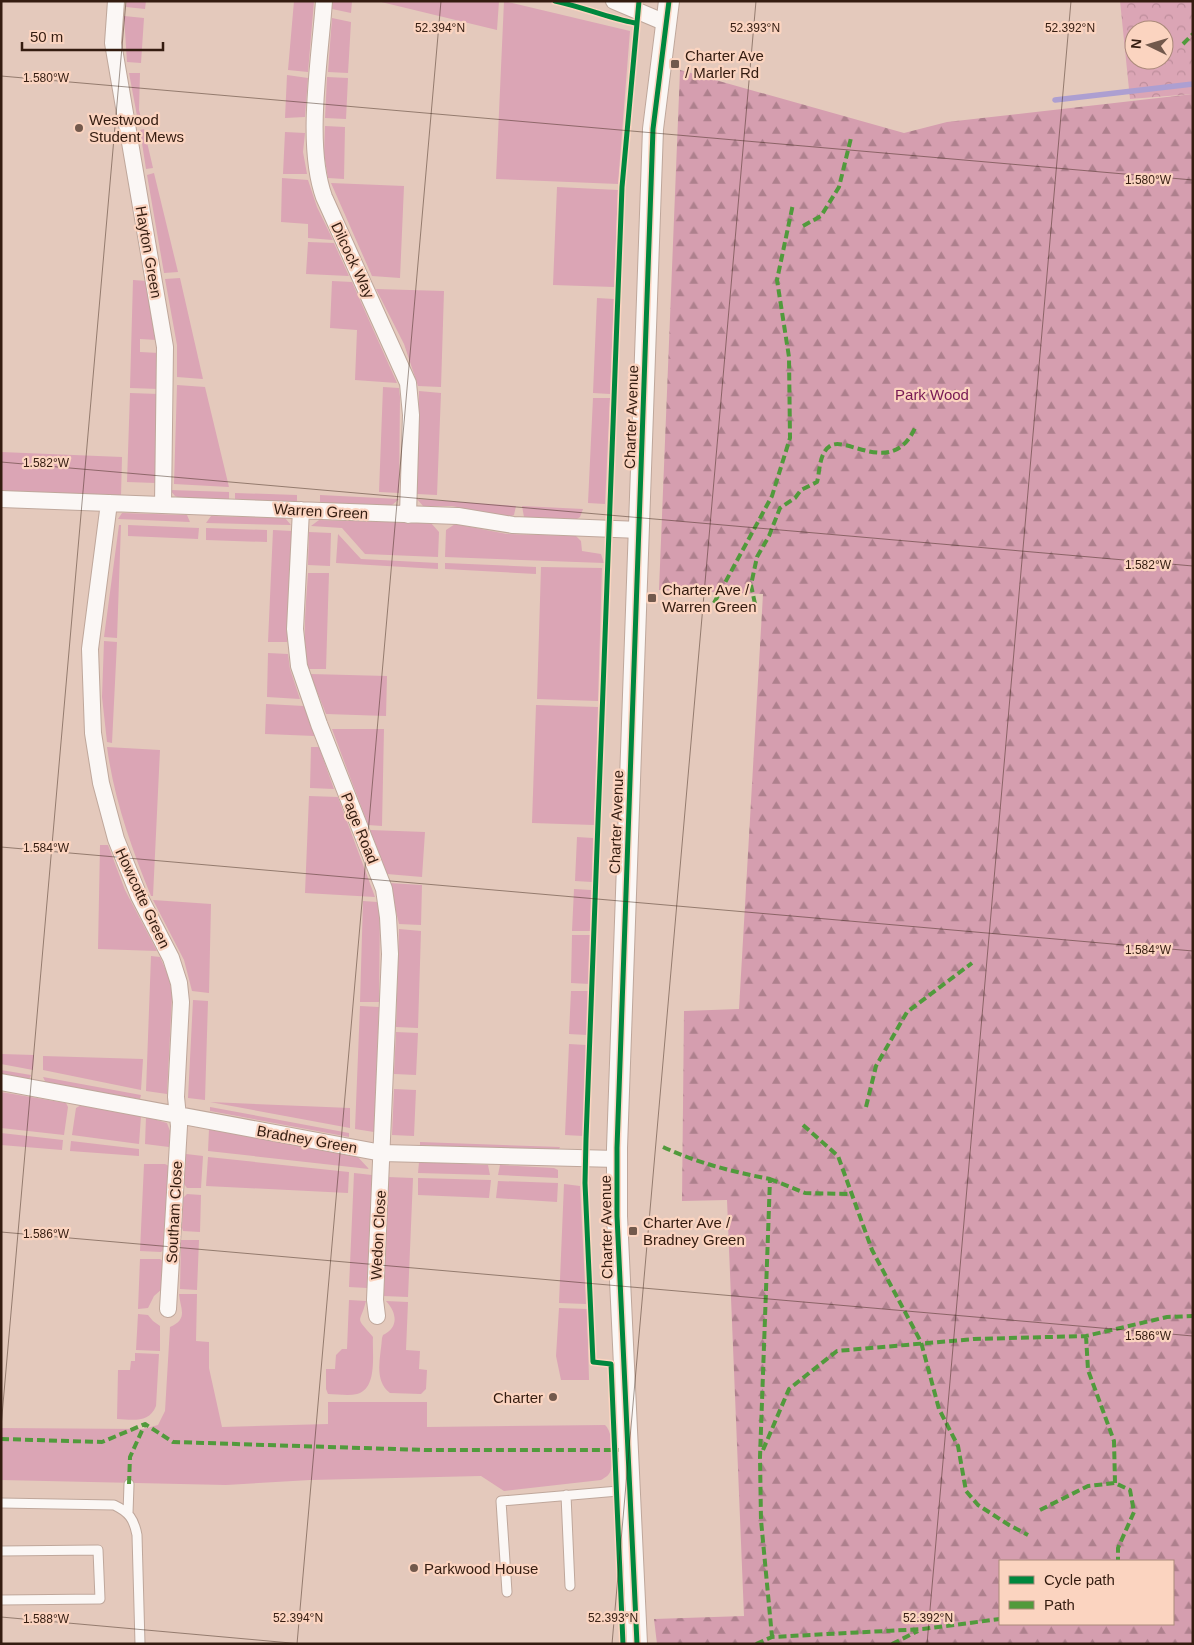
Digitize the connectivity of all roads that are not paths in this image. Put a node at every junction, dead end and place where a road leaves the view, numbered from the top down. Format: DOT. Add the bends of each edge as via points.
graph roads {
  1 [pos="116,1"];
  2 [pos="324,1"];
  3 [pos="614,1"];
  4 [pos="669,1"];
  5 [pos="666,23"];
  6 [pos="1,499"];
  7 [pos="109,503"];
  8 [pos="163,505"];
  9 [pos="301,510"];
  10 [pos="408,515"];
  11 [pos="640,530"];
  12 [pos="1,1082"];
  13 [pos="179,1115"];
  14 [pos="382,1152"];
  15 [pos="617,1159"];
  16 [pos="168,1309"];
  17 [pos="378,1316"];
  18 [pos="129,1484"];
  19 [pos="630,1490"];
  20 [pos="566,1495"];
  21 [pos="1,1503"];
  22 [pos="128,1513"];
  23 [pos="1,1551"];
  24 [pos="570,1586"];
  25 [pos="507,1592"];
  26 [pos="1,1600"];
  27 [pos="140,1644"];
  28 [pos="637,1644"];
  1 -- 8 [label="street, Hayton Green" via="113,44 165,347"];
  2 -- 10 [label="street, Dilcock Way" via="314,146 316,171 324,197 408,384 411,415"];
  3 -- 5 [label="street"];
  4 -- 5 [label="street, Charter Avenue"];
  5 -- 11 [label="street, Charter Avenue" via="653,129"];
  6 -- 7 [label="street, Warren Green"];
  7 -- 8 [label="street, Warren Green"];
  7 -- 13 [label="street, Howcotte Green" via="90,649 93,733 101,783 116,839 139,896 171,958 179,983 176,1097"];
  8 -- 9 [label="street, Warren Green"];
  9 -- 10 [label="street, Warren Green"];
  9 -- 14 [label="street, Page Road" via="295,629 299,666 318,724 384,889 388,917 390,954"];
  10 -- 11 [label="street, Warren Green" via="458,516 513,525"];
  11 -- 15 [label="street, Charter Avenue"];
  12 -- 13 [label="street, Bradney Green"];
  13 -- 14 [label="street, Bradney Green"];
  13 -- 16 [label="street, Southam Close"];
  14 -- 15 [label="street, Bradney Green"];
  14 -- 17 [label="street, Wedon Close" via="375,1300"];
  15 -- 19 [label="street, Charter Avenue"];
  18 -- 22 [label="lane"];
  19 -- 20 [label="lane"];
  19 -- 28 [label="street, Charter Avenue"];
  20 -- 24 [label="lane"];
  20 -- 25 [label="lane" via="501,1501"];
  21 -- 22 [label="lane" via="114,1505"];
  22 -- 27 [label="lane" via="134,1520 137,1535"];
  23 -- 26 [label="lane" via="98,1550 100,1599"];
}
